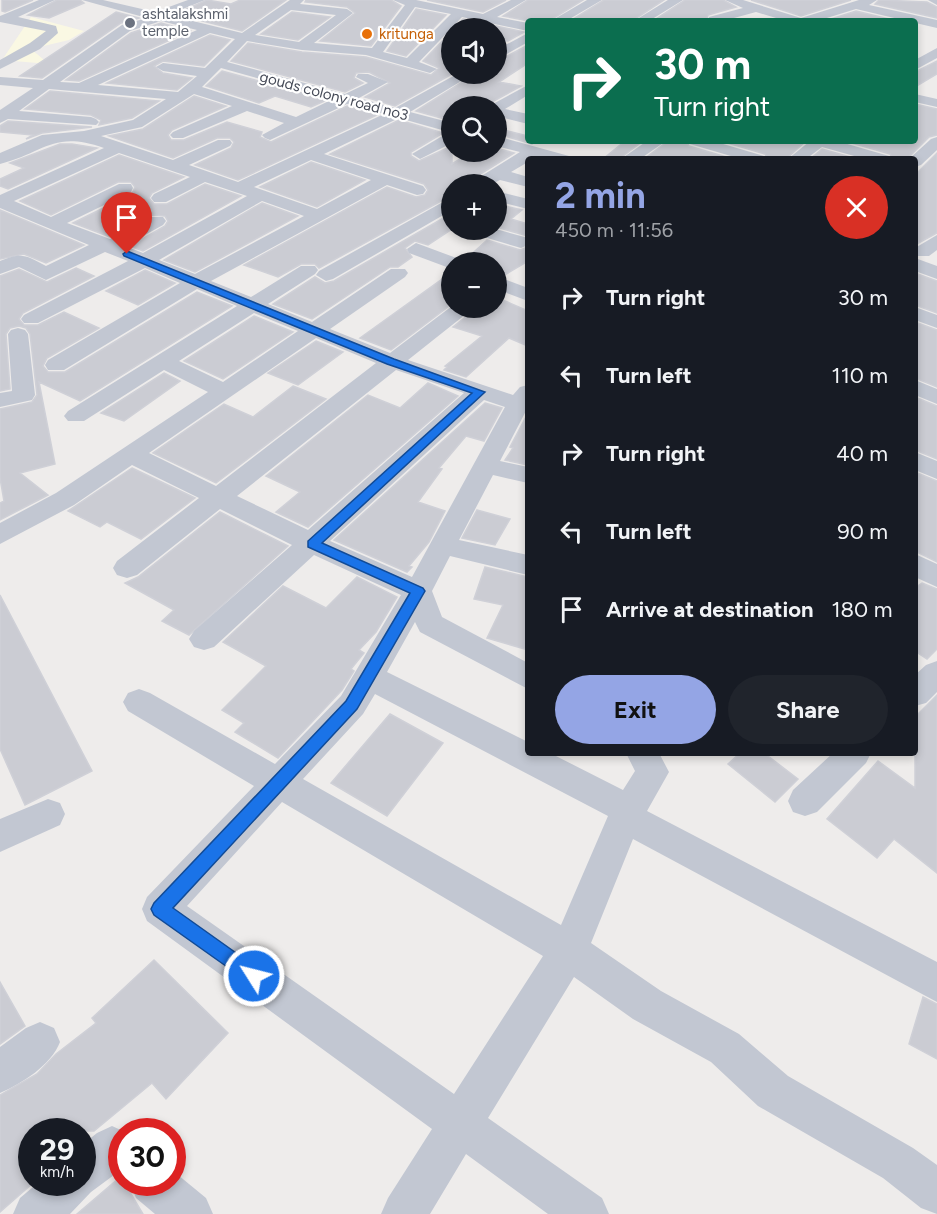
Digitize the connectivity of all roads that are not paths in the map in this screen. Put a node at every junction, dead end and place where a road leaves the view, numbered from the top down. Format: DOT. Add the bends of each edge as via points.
graph roads {
  1 [pos="49,0"];
  2 [pos="199,0"];
  3 [pos="446,0"];
  4 [pos="520,0"];
  5 [pos="596,0"];
  6 [pos="677,0"];
  7 [pos="731,0"];
  8 [pos="871,0"];
  9 [pos="94,1"];
  10 [pos="405,2"];
  11 [pos="293,3"];
  12 [pos="816,4"];
  13 [pos="855,5"];
  14 [pos="432,7"];
  15 [pos="124,8"];
  16 [pos="755,8"];
  17 [pos="839,11"];
  18 [pos="460,12"];
  19 [pos="159,16"];
  20 [pos="485,18"];
  21 [pos="563,18"];
  22 [pos="650,18"];
  23 [pos="720,18"];
  24 [pos="742,18"];
  25 [pos="780,18"];
  26 [pos="781,18"];
  27 [pos="814,18"];
  28 [pos="896,18"];
  29 [pos="101,19"];
  30 [pos="243,19"];
  31 [pos="2,20"];
  32 [pos="918,22"];
  33 [pos="263,23"];
  34 [pos="507,23"];
  35 [pos="937,24"];
  36 [pos="525,26"];
  37 [pos="208,29"];
  38 [pos="244,37"];
  39 [pos="525,39"];
  40 [pos="212,46"];
  41 [pos="302,46"];
  42 [pos="231,49"];
  43 [pos="507,49"];
  44 [pos="937,52"];
  45 [pos="375,54"];
  46 [pos="181,62"];
  47 [pos="409,64"];
  48 [pos="0,65"];
  49 [pos="163,67"];
  50 [pos="214,67"];
  51 [pos="430,69"];
  52 [pos="919,70"];
  53 [pos="312,75"];
  54 [pos="363,77"];
  55 [pos="0,81"];
  56 [pos="147,83"];
  57 [pos="293,84"];
  58 [pos="448,84"];
  59 [pos="47,86"];
  60 [pos="80,88"];
  61 [pos="525,91"];
  62 [pos="134,93"];
  63 [pos="186,93"];
  64 [pos="346,99"];
  65 [pos="918,99"];
  66 [pos="507,103"];
  67 [pos="937,103"];
  68 [pos="245,106"];
  69 [pos="397,113"];
  70 [pos="507,113"];
  71 [pos="2,115"];
  72 [pos="525,118"];
  73 [pos="298,122"];
  74 [pos="122,125"];
  75 [pos="441,125"];
  76 [pos="178,135"];
  77 [pos="270,135"];
  78 [pos="85,136"];
  79 [pos="441,142"];
  80 [pos="937,142"];
  81 [pos="224,143"];
  82 [pos="507,144"];
  83 [pos="653,144"];
  84 [pos="706,144"];
  85 [pos="816,144"];
  86 [pos="830,144"];
  87 [pos="119,147"];
  88 [pos="534,151"];
  89 [pos="308,154"];
  90 [pos="420,154"];
  91 [pos="564,154"];
  92 [pos="526,156"];
  93 [pos="634,156"];
  94 [pos="748,156"];
  95 [pos="800,156"];
  96 [pos="872,156"];
  97 [pos="525,157"];
  98 [pos="0,159"];
  99 [pos="918,159"];
  100 [pos="174,166"];
  101 [pos="388,170"];
  102 [pos="498,174"];
  103 [pos="204,176"];
  104 [pos="507,176"];
  105 [pos="525,181"];
  106 [pos="125,188"];
  107 [pos="239,188"];
  108 [pos="417,190"];
  109 [pos="261,195"];
  110 [pos="160,198"];
  111 [pos="507,199"];
  112 [pos="0,201"];
  113 [pos="525,203"];
  114 [pos="441,208"];
  115 [pos="431,214"];
  116 [pos="320,216"];
  117 [pos="441,217"];
  118 [pos="157,221"];
  119 [pos="52,223"];
  120 [pos="507,238"];
  121 [pos="521,242"];
  122 [pos="109,245"];
  123 [pos="416,249"];
  124 [pos="921,254"];
  125 [pos="441,259"];
  126 [pos="143,261"];
  127 [pos="0,268"];
  128 [pos="398,273"];
  129 [pos="937,273"];
  130 [pos="197,281"];
  131 [pos="507,286"];
  132 [pos="525,294"];
  133 [pos="253,305"];
  134 [pos="918,314"];
  135 [pos="448,318"];
  136 [pos="937,322"];
  137 [pos="314,328"];
  138 [pos="162,361"];
  139 [pos="390,362"];
  140 [pos="56,365"];
  141 [pos="918,388"];
  142 [pos="222,390"];
  143 [pos="479,392"];
  144 [pos="937,397"];
  145 [pos="523,398"];
  146 [pos="0,400"];
  147 [pos="76,416"];
  148 [pos="130,454"];
  149 [pos="918,462"];
  150 [pos="485,465"];
  151 [pos="937,471"];
  152 [pos="525,475"];
  153 [pos="217,496"];
  154 [pos="0,535"];
  155 [pos="313,544"];
  156 [pos="441,545"];
  157 [pos="525,564"];
  158 [pos="918,566"];
  159 [pos="126,568"];
  160 [pos="937,577"];
  161 [pos="418,591"];
  162 [pos="204,639"];
  163 [pos="525,675"];
  164 [pos="368,676"];
  165 [pos="139,702"];
  166 [pos="852,756"];
  167 [pos="650,757"];
  168 [pos="280,781"];
  169 [pos="805,801"];
  170 [pos="627,813"];
  171 [pos="48,814"];
  172 [pos="0,836"];
  173 [pos="569,950"];
  174 [pos="937,982"];
  175 [pos="40,1042"];
  176 [pos="0,1072"];
  177 [pos="460,1124"];
  178 [pos="937,1192"];
  179 [pos="57,1196"];
  180 [pos="169,1196"];
  181 [pos="36,1214"];
  182 [pos="190,1214"];
  183 [pos="404,1214"];
  184 [pos="586,1214"];
  1 -- 31 [label="street"];
  2 -- 19 [label="street"];
  3 -- 14 [label="street"];
  4 -- 20 [label="street"];
  5 -- 21 [label="street"];
  6 -- 22 [label="street"];
  7 -- 16 [label="street"];
  8 -- 13 [label="street"];
  9 -- 15 [label="street"];
  10 -- 14 [label="street"];
  10 -- 45 [label="street"];
  11 -- 33 [label="street"];
  11 -- 41 [label="street" via="347,13"];
  12 -- 17 [label="street"];
  13 -- 17 [label="street"];
  13 -- 28 [label="street"];
  14 -- 18 [label="street"];
  15 -- 19 [label="street"];
  15 -- 29 [label="street"];
  16 -- 23 [label="street"];
  16 -- 26 [label="street"];
  17 -- 27 [label="street"];
  18 -- 20 [label="street"];
  18 -- 47 [label="street"];
  19 -- 37 [label="street"];
  19 -- 59 [label="street" via="126,28"];
  24 -- 25 [label="street" via="759,12"];
  30 -- 33 [label="street"];
  31 -- 48 [label="street" via="42,25 52,29 52,33"];
  32 -- 35 [label="street"];
  33 -- 38 [label="street"];
  34 -- 36 [label="street"];
  37 -- 38 [label="street"];
  37 -- 60 [label="street"];
  38 -- 41 [label="street"];
  38 -- 42 [label="street"];
  39 -- 43 [label="street"];
  40 -- 42 [label="street"];
  41 -- 45 [label="street"];
  42 -- 50 [label="street"];
  44 -- 52 [label="street"];
  45 -- 47 [label="street"];
  46 -- 50 [label="street"];
  47 -- 51 [label="street"];
  49 -- 50 [label="street"];
  50 -- 57 [label="street, gouds colony road no3"];
  50 -- 63 [label="street"];
  53 -- 57 [label="street"];
  54 -- 64 [label="street" via="381,82"];
  55 -- 59 [label="street"];
  56 -- 62 [label="street"];
  57 -- 64 [label="street, gouds colony road no3"];
  58 -- 69 [label="street"];
  59 -- 60 [label="street"];
  59 -- 71 [label="street"];
  60 -- 62 [label="street"];
  61 -- 66 [label="street"];
  62 -- 63 [label="street"];
  63 -- 68 [label="street"];
  63 -- 74 [label="street" via="137,124"];
  64 -- 69 [label="street, gouds colony road no3"];
  64 -- 73 [label="street"];
  65 -- 67 [label="street"];
  68 -- 73 [label="street"];
  68 -- 76 [label="street"];
  69 -- 75 [label="street, gouds colony road no3"];
  69 -- 89 [label="street"];
  70 -- 72 [label="street"];
  71 -- 74 [label="street"];
  73 -- 77 [label="street"];
  74 -- 78 [label="street"];
  78 -- 87 [label="street"];
  78 -- 98 [label="street" via="48,138"];
  79 -- 90 [label="street"];
  80 -- 99 [label="street"];
  81 -- 100 [label="street"];
  82 -- 88 [label="street"];
  83 -- 93 [label="street"];
  84 -- 94 [label="street"];
  85 -- 95 [label="street"];
  86 -- 96 [label="street"];
  87 -- 100 [label="street"];
  87 -- 112 [label="street"];
  88 -- 91 [label="street"];
  88 -- 92 [label="street"];
  89 -- 101 [label="street" via="366,173"];
  89 -- 107 [label="street"];
  97 -- 102 [label="street"];
  100 -- 103 [label="street"];
  101 -- 108 [label="street"];
  101 -- 116 [label="street"];
  103 -- 107 [label="street"];
  103 -- 110 [label="street"];
  104 -- 105 [label="street"];
  106 -- 119 [label="street"];
  107 -- 109 [label="street"];
  109 -- 116 [label="street"];
  109 -- 126 [label="street"];
  111 -- 113 [label="street"];
  112 -- 119 [label="street"];
  114 -- 115 [label="street"];
  115 -- 117 [label="street"];
  115 -- 133 [label="street"];
  116 -- 130 [label="street"];
  118 -- 122 [label="street"];
  119 -- 122 [label="street"];
  120 -- 121 [label="street"];
  122 -- 126 [label="street"];
  122 -- 127 [label="street" via="46,274 20,260"];
  123 -- 125 [label="street"];
  124 -- 129 [label="street"];
  126 -- 130 [label="street"];
  126 -- 146 [label="street" via="24,327 24,395"];
  128 -- 137 [label="street"];
  130 -- 133 [label="street"];
  130 -- 140 [label="street"];
  131 -- 132 [label="street"];
  133 -- 137 [label="street"];
  133 -- 138 [label="street"];
  134 -- 136 [label="street"];
  135 -- 139 [label="street"];
  137 -- 139 [label="street"];
  137 -- 142 [label="street"];
  138 -- 142 [label="street"];
  138 -- 147 [label="street"];
  139 -- 143 [label="street"];
  139 -- 153 [label="street"];
  141 -- 144 [label="street"];
  142 -- 148 [label="street"];
  143 -- 145 [label="street"];
  143 -- 155 [label="street"];
  145 -- 150 [label="street"];
  148 -- 153 [label="street"];
  148 -- 154 [label="street" via="65,500"];
  149 -- 151 [label="street"];
  150 -- 152 [label="street"];
  150 -- 156 [label="street"];
  153 -- 155 [label="street"];
  153 -- 159 [label="street"];
  155 -- 161 [label="street"];
  155 -- 162 [label="street"];
  156 -- 157 [label="street"];
  156 -- 161 [label="street"];
  158 -- 160 [label="street"];
  161 -- 163 [label="street" via="430,624"];
  161 -- 164 [label="street"];
  164 -- 168 [label="street" via="352,705"];
  164 -- 170 [label="street"];
  165 -- 168 [label="street"];
  166 -- 169 [label="street"];
  167 -- 170 [label="street" via="652,772"];
  168 -- 173 [label="street"];
  168 -- 177 [label="street" via="160,909"];
  170 -- 173 [label="street"];
  170 -- 174 [label="street"];
  171 -- 172 [label="street"];
  173 -- 177 [label="street"];
  173 -- 178 [label="street" via="647,1005 725,1048 773,1091 898,1163"];
  175 -- 176 [label="street"];
  177 -- 183 [label="street"];
  177 -- 184 [label="street"];
  179 -- 181 [label="street"];
  180 -- 182 [label="street"];
}
